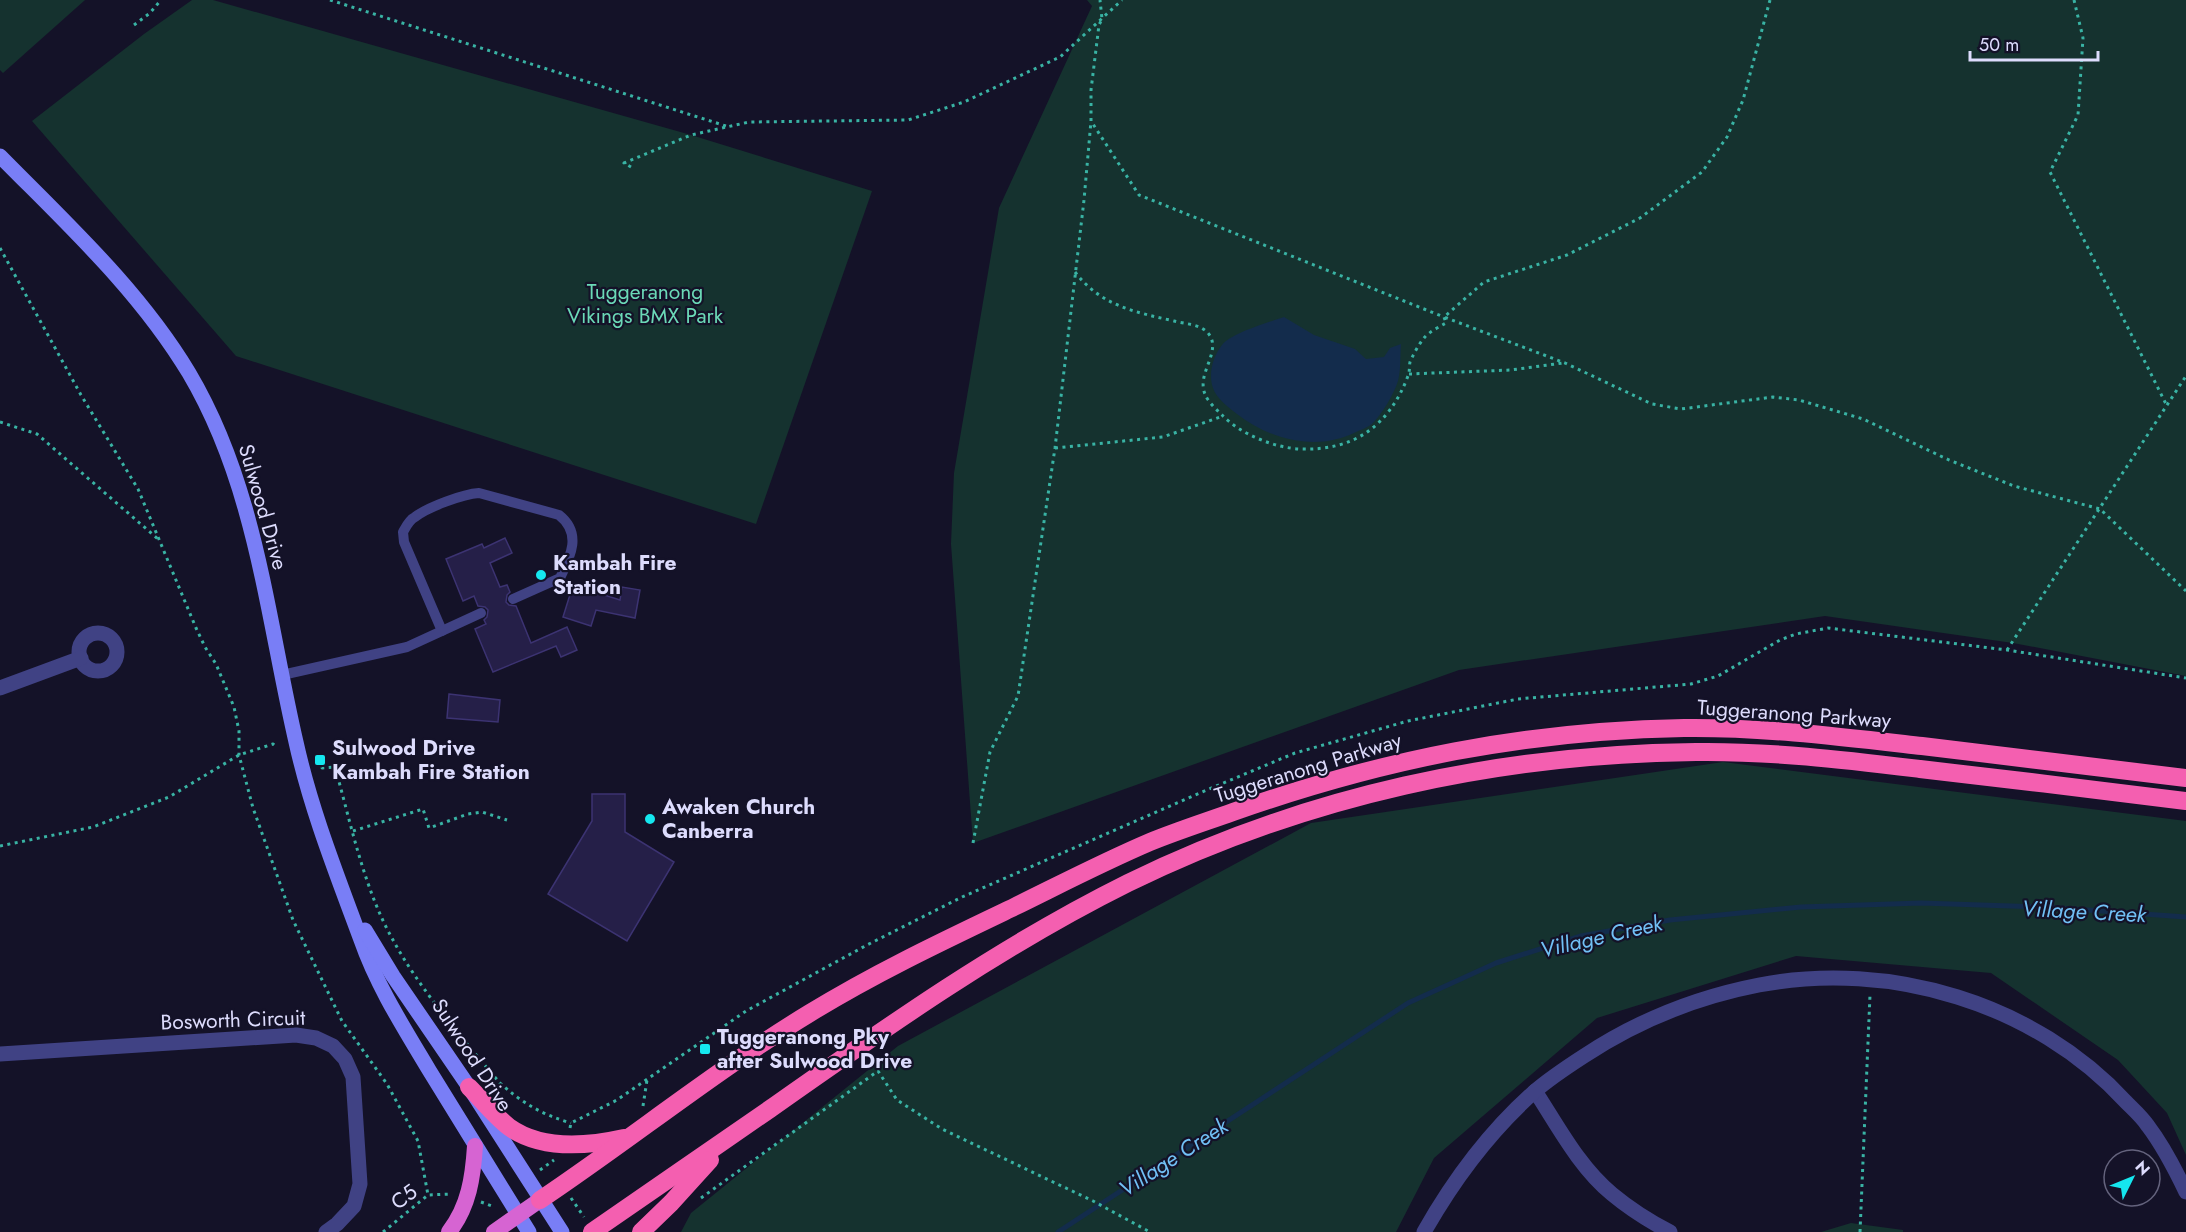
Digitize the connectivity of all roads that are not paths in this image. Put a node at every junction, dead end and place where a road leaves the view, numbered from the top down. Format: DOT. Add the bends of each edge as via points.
graph roads {
  1 [pos="0,156"];
  2 [pos="513,599"];
  3 [pos="481,613"];
  4 [pos="442,631"];
  5 [pos="81,658"];
  6 [pos="282,675"];
  7 [pos="0,688"];
  8 [pos="2186,778"];
  9 [pos="2186,801"];
  10 [pos="348,902"];
  11 [pos="0,1054"];
  12 [pos="469,1087"];
  13 [pos="1535,1091"];
  14 [pos="731,1136"];
  15 [pos="632,1137"];
  16 [pos="475,1146"];
  17 [pos="2186,1192"];
  18 [pos="540,1200"];
  19 [pos="519,1215"];
  20 [pos="326,1232"];
  21 [pos="449,1232"];
  22 [pos="494,1232"];
  23 [pos="529,1232"];
  24 [pos="562,1232"];
  25 [pos="592,1232"];
  26 [pos="640,1232"];
  27 [pos="1424,1232"];
  28 [pos="1670,1232"];
  1 -- 6 [label="main road, Sulwood Drive" via="117,275 166,338 199,391 237,480 254,540"];
  2 -- 4 [label="lane" via="560,578 574,545 567,521 559,515 479,493 413,517 403,532 404,542"];
  3 -- 4 [label="lane"];
  4 -- 6 [label="lane" via="407,647"];
  5 -- 7 [label="street"];
  6 -- 10 [label="main road, Sulwood Drive" via="301,765"];
  8 -- 15 [label="highway, Tuggeranong Parkway" via="1860,739 1686,728 1521,739 1380,766 1290,792 1155,840 948,938 810,1012"];
  9 -- 14 [label="highway, Tuggeranong Parkway" via="1860,762 1739,752 1570,758 1425,780 1243,834 1129,882 933,996"];
  10 -- 12 [label="main road, Sulwood Drive"];
  10 -- 16 [label="main road, Sulwood Drive" via="386,995"];
  11 -- 20 [label="street, Bosworth Circuit" via="296,1035 333,1046 345,1059 353,1077 360,1184 354,1206"];
  12 -- 15 [label="highway" via="509,1127 540,1141 580,1145"];
  12 -- 18 [label="main road, Sulwood Drive"];
  13 -- 17 [label="street" via="1605,1042 1655,1017 1707,998 1759,985 1812,979 1892,982 1947,993 1999,1011 2090,1066 2147,1124"];
  13 -- 27 [label="street" via="1461,1171"];
  13 -- 28 [label="street" via="1584,1165 1610,1193"];
  14 -- 25 [label="highway, Tuggeranong Parkway"];
  14 -- 26 [label="highway"];
  15 -- 18 [label="highway, Tuggeranong Parkway"];
  16 -- 19 [label="main road, Sulwood Drive"];
  16 -- 21 [label="highway" via="472,1183 462,1212"];
  18 -- 19 [label="highway"];
  18 -- 24 [label="main road, Sulwood Drive"];
  19 -- 22 [label="highway"];
  19 -- 23 [label="main road, Sulwood Drive"];
}
